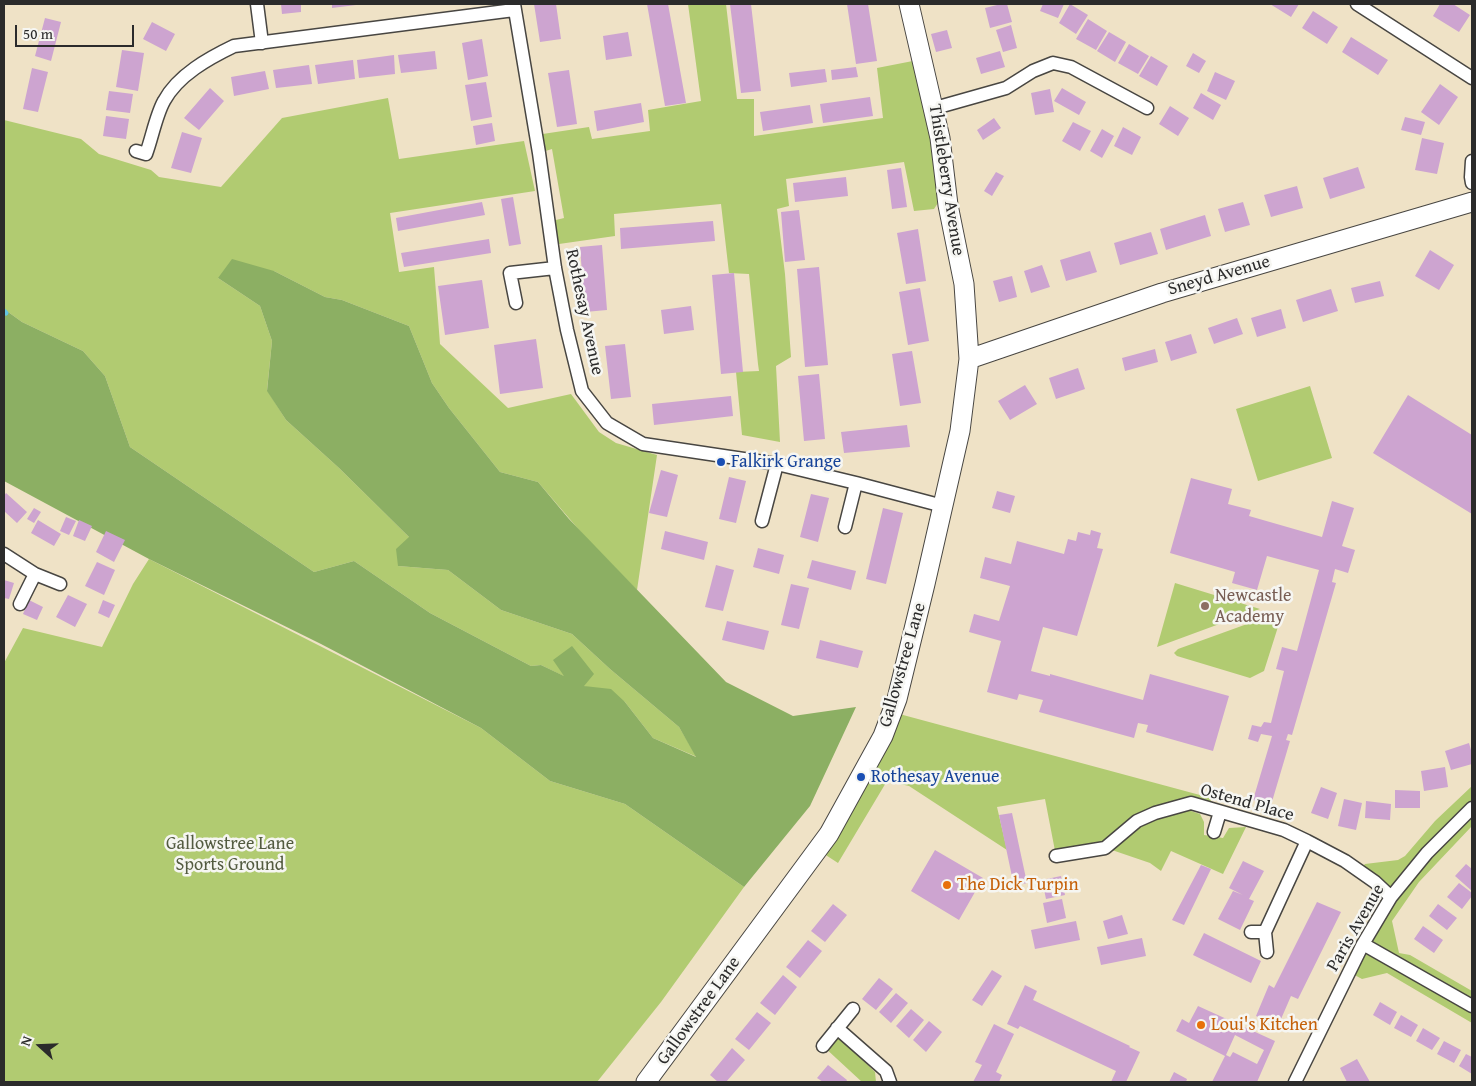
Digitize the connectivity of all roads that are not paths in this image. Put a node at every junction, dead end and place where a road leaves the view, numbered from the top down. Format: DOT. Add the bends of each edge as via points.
graph roads {
  1 [pos="257,4"];
  2 [pos="909,4"];
  3 [pos="1357,4"];
  4 [pos="514,7"];
  5 [pos="262,43"];
  6 [pos="1472,78"];
  7 [pos="935,108"];
  8 [pos="1147,108"];
  9 [pos="141,152"];
  10 [pos="1472,161"];
  11 [pos="1472,183"];
  12 [pos="1472,202"];
  13 [pos="555,268"];
  14 [pos="516,303"];
  15 [pos="969,359"];
  16 [pos="777,464"];
  17 [pos="856,483"];
  18 [pos="943,506"];
  19 [pos="762,522"];
  20 [pos="845,527"];
  21 [pos="4,554"];
  22 [pos="35,574"];
  23 [pos="60,584"];
  24 [pos="20,604"];
  25 [pos="1472,808"];
  26 [pos="1220,812"];
  27 [pos="1214,832"];
  28 [pos="1307,841"];
  29 [pos="1056,856"];
  30 [pos="1391,898"];
  31 [pos="1251,932"];
  32 [pos="1265,932"];
  33 [pos="1363,944"];
  34 [pos="1267,952"];
  35 [pos="1472,1006"];
  36 [pos="853,1009"];
  37 [pos="837,1028"];
  38 [pos="823,1046"];
  39 [pos="646,1082"];
  40 [pos="890,1082"];
  41 [pos="1295,1082"];
  1 -- 5 [label="street"];
  2 -- 7 [label="street, Thistleberry Avenue"];
  3 -- 6 [label="street"];
  4 -- 5 [label="street"];
  4 -- 13 [label="street, Rothesay Avenue"];
  5 -- 9 [label="street" via="234,46 207,59 180,81 164,101"];
  7 -- 8 [label="street" via="1006,88 1053,63 1071,67"];
  7 -- 15 [label="street, Thistleberry Avenue" via="948,206 964,284"];
  10 -- 11 [label="street"];
  12 -- 15 [label="street, Sneyd Avenue" via="1162,293"];
  13 -- 14 [label="street" via="510,272"];
  13 -- 16 [label="street, Rothesay Avenue" via="582,391 607,423 643,444"];
  15 -- 18 [label="street, Gallowstree Lane" via="960,431"];
  16 -- 17 [label="street, Rothesay Avenue"];
  16 -- 19 [label="street"];
  17 -- 18 [label="street, Rothesay Avenue"];
  17 -- 20 [label="street"];
  18 -- 39 [label="street, Gallowstree Lane" via="897,699 883,736 829,834"];
  21 -- 22 [label="street"];
  22 -- 23 [label="street"];
  22 -- 24 [label="street"];
  25 -- 30 [label="street, Paris Avenue" via="1427,853"];
  26 -- 27 [label="street"];
  26 -- 28 [label="street, Ostend Place" via="1284,830"];
  26 -- 29 [label="street, Ostend Place" via="1191,803 1137,821 1105,848"];
  28 -- 30 [label="street, Ostend Place" via="1346,861 1376,882"];
  28 -- 32 [label="street"];
  30 -- 33 [label="street, Paris Avenue"];
  31 -- 32 [label="street"];
  32 -- 34 [label="street"];
  33 -- 35 [label="street"];
  33 -- 41 [label="street, Paris Avenue"];
  36 -- 37 [label="street"];
  37 -- 38 [label="street"];
  37 -- 40 [label="street" via="886,1071"];
}
